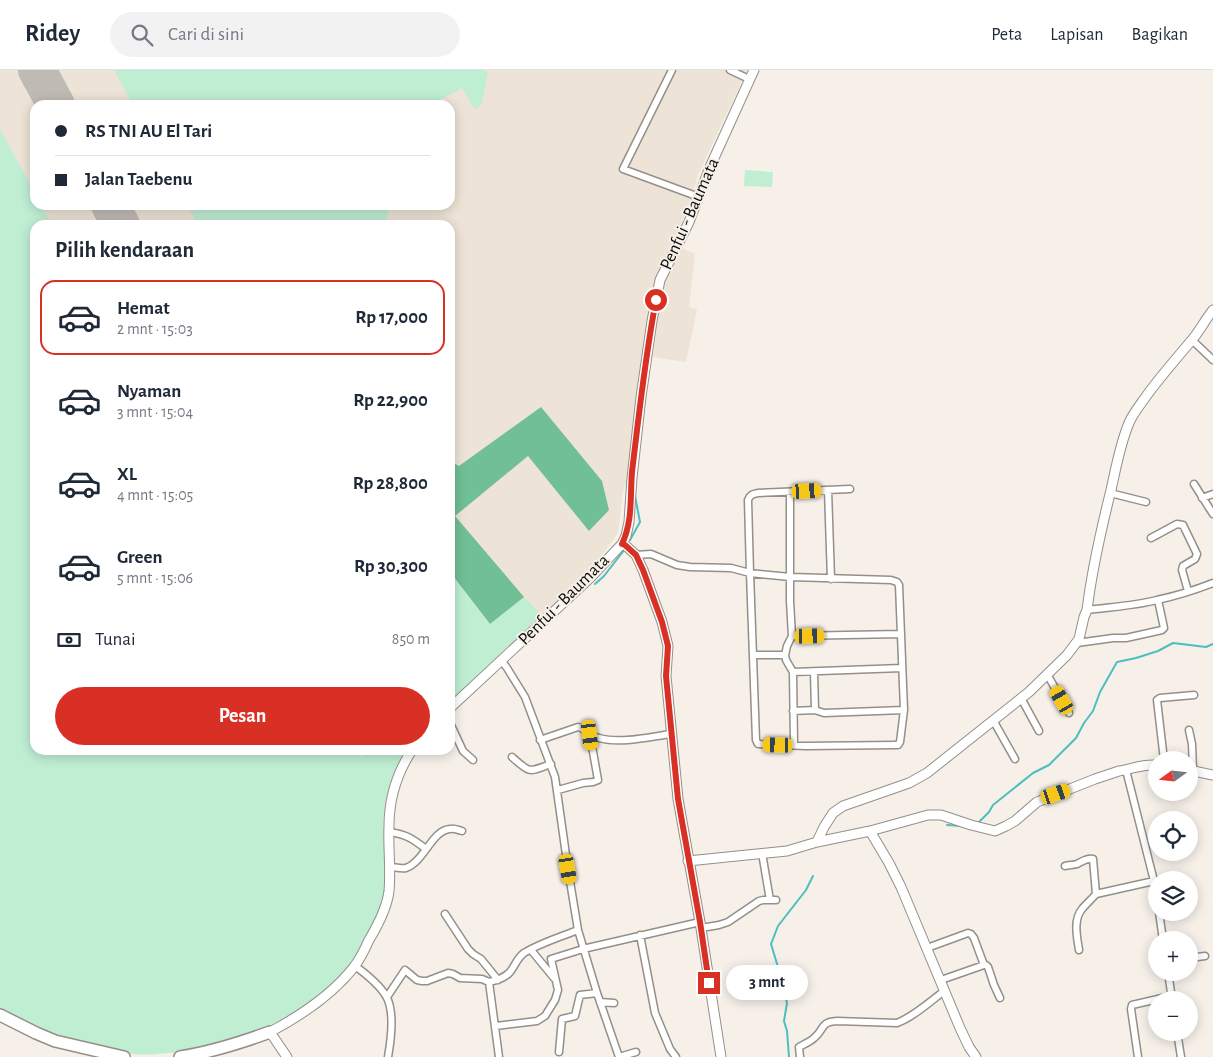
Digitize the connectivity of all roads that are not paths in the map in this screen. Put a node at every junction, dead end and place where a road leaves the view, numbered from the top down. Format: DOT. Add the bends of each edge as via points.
graph roads {
  1 [pos="672,70"];
  2 [pos="730,70"];
  3 [pos="754,70"];
  4 [pos="749,79"];
  5 [pos="699,197"];
  6 [pos="1213,310"];
  7 [pos="1192,340"];
  8 [pos="1213,360"];
  9 [pos="1194,484"];
  10 [pos="850,489"];
  11 [pos="828,490"];
  12 [pos="790,492"];
  13 [pos="1110,493"];
  14 [pos="1213,494"];
  15 [pos="1202,498"];
  16 [pos="1146,502"];
  17 [pos="1213,514"];
  18 [pos="1151,538"];
  19 [pos="625,545"];
  20 [pos="636,555"];
  21 [pos="750,573"];
  22 [pos="790,577"];
  23 [pos="831,579"];
  24 [pos="1213,583"];
  25 [pos="1188,591"];
  26 [pos="1158,600"];
  27 [pos="1087,610"];
  28 [pos="901,634"];
  29 [pos="792,636"];
  30 [pos="1077,643"];
  31 [pos="785,655"];
  32 [pos="753,656"];
  33 [pos="502,661"];
  34 [pos="902,668"];
  35 [pos="793,672"];
  36 [pos="814,672"];
  37 [pos="1047,674"];
  38 [pos="1194,695"];
  39 [pos="1021,698"];
  40 [pos="455,703"];
  41 [pos="815,710"];
  42 [pos="904,710"];
  43 [pos="793,712"];
  44 [pos="1069,713"];
  45 [pos="993,720"];
  46 [pos="1189,730"];
  47 [pos="1039,731"];
  48 [pos="455,734"];
  49 [pos="671,734"];
  50 [pos="590,735"];
  51 [pos="540,740"];
  52 [pos="794,745"];
  53 [pos="1163,751"];
  54 [pos="1192,751"];
  55 [pos="408,755"];
  56 [pos="512,758"];
  57 [pos="1015,759"];
  58 [pos="473,760"];
  59 [pos="552,764"];
  60 [pos="1148,765"];
  61 [pos="1126,770"];
  62 [pos="1198,772"];
  63 [pos="1213,775"];
  64 [pos="558,790"];
  65 [pos="462,831"];
  66 [pos="870,831"];
  67 [pos="389,832"];
  68 [pos="817,842"];
  69 [pos="426,849"];
  70 [pos="762,853"];
  71 [pos="688,861"];
  72 [pos="1064,866"];
  73 [pos="390,867"];
  74 [pos="1151,871"];
  75 [pos="1148,882"];
  76 [pos="1096,894"];
  77 [pos="445,914"];
  78 [pos="700,925"];
  79 [pos="578,930"];
  80 [pos="640,935"];
  81 [pos="927,948"];
  82 [pos="583,949"];
  83 [pos="531,950"];
  84 [pos="1080,950"];
  85 [pos="1205,956"];
  86 [pos="1198,957"];
  87 [pos="984,965"];
  88 [pos="355,966"];
  89 [pos="498,980"];
  90 [pos="556,980"];
  91 [pos="941,980"];
  92 [pos="489,982"];
  93 [pos="944,991"];
  94 [pos="597,993"];
  95 [pos="387,997"];
  96 [pos="1000,998"];
  97 [pos="600,1002"];
  98 [pos="614,1003"];
  99 [pos="1148,1003"];
  100 [pos="0,1016"];
  101 [pos="496,1026"];
  102 [pos="270,1032"];
  103 [pos="1178,1041"];
  104 [pos="559,1052"];
  105 [pos="636,1052"];
  106 [pos="124,1057"];
  107 [pos="180,1057"];
  108 [pos="287,1057"];
  109 [pos="388,1057"];
  110 [pos="499,1057"];
  111 [pos="619,1057"];
  112 [pos="676,1057"];
  113 [pos="721,1057"];
  114 [pos="800,1057"];
  115 [pos="976,1057"];
  116 [pos="1138,1057"];
  117 [pos="1181,1057"];
  1 -- 5 [label="street" via="623,169"];
  2 -- 4 [label="street"];
  3 -- 4 [label="street, Penfui - Baumata"];
  4 -- 5 [label="street, Penfui - Baumata"];
  5 -- 19 [label="street, Penfui - Baumata" via="660,280 641,398"];
  6 -- 7 [label="street"];
  7 -- 8 [label="street"];
  7 -- 13 [label="street" via="1160,377 1129,423"];
  9 -- 15 [label="street"];
  10 -- 11 [label="street"];
  11 -- 12 [label="street"];
  11 -- 23 [label="street"];
  12 -- 21 [label="street" via="758,493 749,497"];
  12 -- 22 [label="street"];
  13 -- 16 [label="street"];
  13 -- 27 [label="street" via="1095,556"];
  14 -- 15 [label="street"];
  15 -- 17 [label="street"];
  18 -- 25 [label="street" via="1177,524 1183,525 1197,554 1182,570"];
  19 -- 20 [label="street"];
  19 -- 33 [label="street, Penfui - Baumata"];
  20 -- 21 [label="street" via="651,554 677,565 731,568"];
  20 -- 49 [label="street" via="651,590 668,646 666,676"];
  21 -- 22 [label="street"];
  21 -- 32 [label="street"];
  22 -- 23 [label="street"];
  22 -- 29 [label="street"];
  23 -- 28 [label="street" via="896,582 899,585"];
  24 -- 25 [label="street"];
  25 -- 26 [label="street"];
  26 -- 27 [label="street"];
  26 -- 30 [label="street" via="1162,630"];
  27 -- 30 [label="street"];
  28 -- 29 [label="street"];
  28 -- 34 [label="street"];
  29 -- 31 [label="street"];
  30 -- 37 [label="street"];
  31 -- 32 [label="street"];
  31 -- 35 [label="street"];
  32 -- 52 [label="street" via="756,740 762,745"];
  33 -- 40 [label="street, Penfui - Baumata"];
  33 -- 51 [label="street" via="525,697"];
  34 -- 36 [label="street"];
  34 -- 42 [label="street"];
  35 -- 36 [label="street"];
  35 -- 43 [label="street"];
  36 -- 41 [label="street"];
  37 -- 39 [label="street"];
  37 -- 44 [label="street"];
  38 -- 53 [label="street" via="1157,700"];
  39 -- 45 [label="street"];
  39 -- 47 [label="street"];
  41 -- 42 [label="street" via="824,713"];
  41 -- 43 [label="street"];
  42 -- 52 [label="street" via="900,742 895,746"];
  43 -- 52 [label="street"];
  45 -- 57 [label="street"];
  45 -- 68 [label="street" via="918,779 843,806 833,813"];
  46 -- 54 [label="street"];
  48 -- 58 [label="street" via="463,751"];
  49 -- 50 [label="street" via="623,740"];
  49 -- 71 [label="street"];
  50 -- 51 [label="street" via="578,727"];
  50 -- 64 [label="street" via="598,780"];
  51 -- 59 [label="street"];
  55 -- 67 [label="street" via="397,780 390,808"];
  56 -- 59 [label="street" via="529,770"];
  59 -- 64 [label="street"];
  60 -- 61 [label="street"];
  61 -- 66 [label="street" via="1038,802 1006,826 994,830 935,814"];
  61 -- 74 [label="street"];
  62 -- 63 [label="street"];
  64 -- 79 [label="street"];
  65 -- 69 [label="street" via="449,828 442,831"];
  66 -- 68 [label="street"];
  66 -- 81 [label="street" via="893,871"];
  67 -- 69 [label="street" via="412,838"];
  67 -- 73 [label="street"];
  68 -- 70 [label="street"];
  69 -- 73 [label="street" via="405,868"];
  70 -- 71 [label="street"];
  70 -- 78 [label="street" via="773,900 754,904 728,922"];
  71 -- 78 [label="street"];
  72 -- 76 [label="street" via="1093,859"];
  73 -- 88 [label="street" via="389,892 384,909"];
  75 -- 76 [label="street"];
  76 -- 84 [label="street" via="1082,909 1076,922"];
  77 -- 89 [label="street" via="468,949"];
  78 -- 80 [label="street"];
  78 -- 113 [label="street"];
  79 -- 82 [label="street"];
  79 -- 83 [label="street"];
  80 -- 82 [label="street"];
  80 -- 112 [label="street" via="655,1013"];
  81 -- 87 [label="street" via="968,933 974,938"];
  81 -- 91 [label="street"];
  82 -- 90 [label="street" via="551,959"];
  82 -- 94 [label="street"];
  83 -- 89 [label="street" via="521,956 507,976"];
  83 -- 90 [label="street"];
  85 -- 86 [label="street"];
  87 -- 91 [label="street"];
  87 -- 96 [label="street"];
  88 -- 95 [label="street"];
  88 -- 102 [label="street" via="330,993"];
  89 -- 92 [label="street"];
  90 -- 101 [label="street" via="557,995 541,1019"];
  91 -- 93 [label="street"];
  92 -- 95 [label="street" via="460,978 448,972 422,981 405,970"];
  92 -- 101 [label="street"];
  93 -- 114 [label="street" via="897,1023 827,1022 815,1038 799,1047"];
  93 -- 115 [label="street"];
  94 -- 97 [label="street"];
  94 -- 104 [label="street" via="580,995 575,1016 562,1019"];
  95 -- 109 [label="street" via="392,1036"];
  97 -- 98 [label="street"];
  97 -- 111 [label="street"];
  99 -- 116 [label="street" via="1131,1009"];
  100 -- 106 [label="highway" via="55,1041"];
  101 -- 110 [label="street"];
  102 -- 107 [label="highway" via="237,1044"];
  102 -- 108 [label="street"];
  103 -- 117 [label="street"];
  105 -- 111 [label="street"];
}
